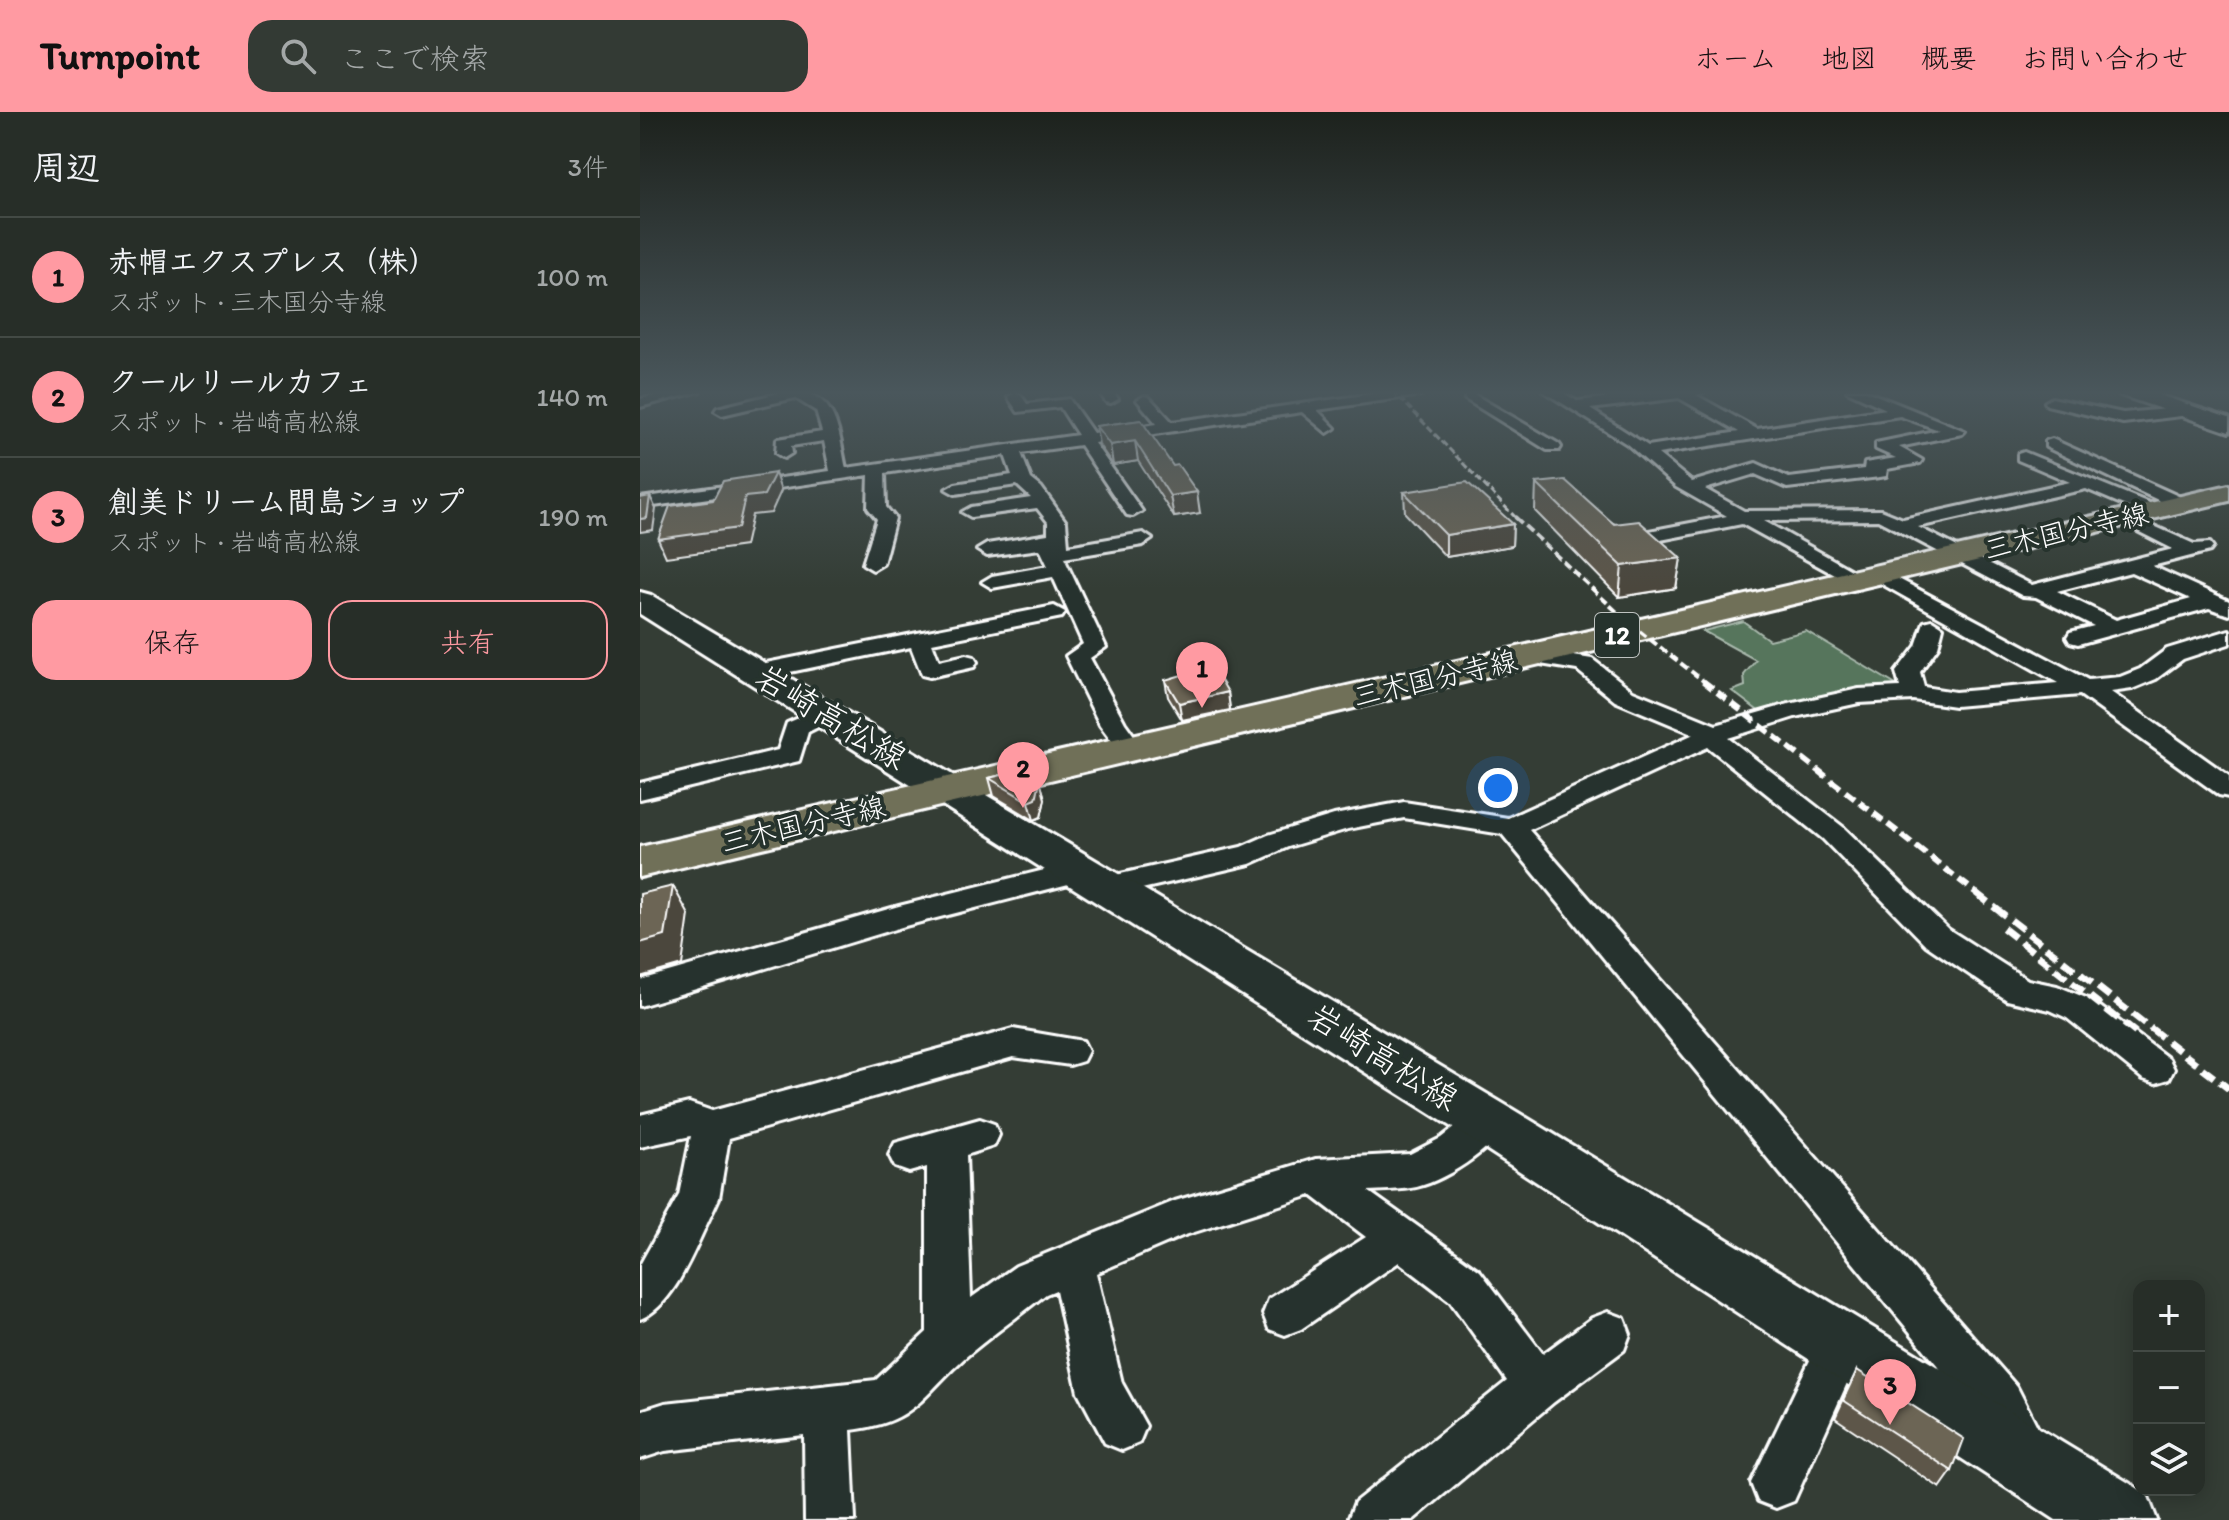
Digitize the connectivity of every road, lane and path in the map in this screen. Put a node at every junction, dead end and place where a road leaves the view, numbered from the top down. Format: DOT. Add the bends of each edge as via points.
graph roads {
  1 [pos="835,457"];
  2 [pos="962,457"];
  3 [pos="1014,457"];
  4 [pos="1098,457"];
  5 [pos="1651,457"];
  6 [pos="1906,457"];
  7 [pos="2024,457"];
  8 [pos="2085,457"];
  9 [pos="877,470"];
  10 [pos="839,476"];
  11 [pos="1023,479"];
  12 [pos="2087,484"];
  13 [pos="1690,488"];
  14 [pos="955,489"];
  15 [pos="1042,502"];
  16 [pos="2201,502"];
  17 [pos="640,503"];
  18 [pos="1133,511"];
  19 [pos="971,512"];
  20 [pos="1743,517"];
  21 [pos="2121,518"];
  22 [pos="1901,525"];
  23 [pos="1143,539"];
  24 [pos="1635,539"];
  25 [pos="1053,540"];
  26 [pos="987,550"];
  27 [pos="1960,556"];
  28 [pos="873,564"];
  29 [pos="2133,565"];
  30 [pos="1058,570"];
  31 [pos="1868,577"];
  32 [pos="992,582"];
  33 [pos="2038,590"];
  34 [pos="2219,605"];
  35 [pos="643,606"];
  36 [pos="1054,612"];
  37 [pos="1932,627"];
  38 [pos="2114,627"];
  39 [pos="2078,637"];
  40 [pos="920,640"];
  41 [pos="2217,640"];
  42 [pos="2229,654"];
  43 [pos="1530,656"];
  44 [pos="966,662"];
  45 [pos="756,672"];
  46 [pos="2087,688"];
  47 [pos="1913,693"];
  48 [pos="825,714"];
  49 [pos="1712,735"];
  50 [pos="1130,748"];
  51 [pos="2229,789"];
  52 [pos="950,790"];
  53 [pos="640,791"];
  54 [pos="1511,827"];
  55 [pos="640,862"];
  56 [pos="1094,879"];
  57 [pos="640,993"];
  58 [pos="1070,1051"];
  59 [pos="2156,1069"];
  60 [pos="1488,1122"];
  61 [pos="712,1127"];
  62 [pos="640,1131"];
  63 [pos="945,1145"];
  64 [pos="1316,1176"];
  65 [pos="1400,1238"];
  66 [pos="1072,1263"];
  67 [pos="640,1298"];
  68 [pos="1285,1314"];
  69 [pos="1608,1334"];
  70 [pos="950,1341"];
  71 [pos="1841,1345"];
  72 [pos="1538,1386"];
  73 [pos="827,1411"];
  74 [pos="1122,1426"];
  75 [pos="640,1435"];
  76 [pos="2036,1468"];
  77 [pos="1776,1483"];
  78 [pos="830,1520"];
  79 [pos="1373,1520"];
  80 [pos="2121,1520"];
  1 -- 10 [label="street"];
  2 -- 9 [label="street"];
  3 -- 11 [label="street"];
  4 -- 18 [label="street"];
  5 -- 13 [label="street"];
  6 -- 13 [label="street" via="1914,460 1871,467 1880,472 1787,483 1756,468"];
  7 -- 12 [label="street"];
  8 -- 16 [label="street"];
  9 -- 10 [label="street"];
  9 -- 28 [label="street" via="877,508 886,518"];
  10 -- 17 [label="street"];
  11 -- 14 [label="street"];
  11 -- 15 [label="street"];
  12 -- 16 [label="street"];
  12 -- 22 [label="street"];
  13 -- 20 [label="street"];
  15 -- 19 [label="street"];
  15 -- 25 [label="street" via="1057,522"];
  16 -- 21 [label="main road, 三木国分寺線 / 12"];
  20 -- 22 [label="street" via="1881,515"];
  20 -- 24 [label="street"];
  20 -- 31 [label="street"];
  21 -- 27 [label="main road, 三木国分寺線 / 12"];
  21 -- 29 [label="street" via="2198,549"];
  22 -- 27 [label="street"];
  23 -- 25 [label="street" via="1059,553"];
  25 -- 26 [label="street"];
  25 -- 30 [label="street"];
  27 -- 31 [label="main road, 三木国分寺線 / 12"];
  27 -- 33 [label="street" via="2030,592"];
  29 -- 33 [label="street"];
  29 -- 34 [label="street"];
  30 -- 32 [label="street"];
  30 -- 50 [label="street" via="1095,647 1077,656"];
  31 -- 43 [label="main road, 三木国分寺線 / 12"];
  31 -- 46 [label="street"];
  33 -- 38 [label="street"];
  34 -- 38 [label="street"];
  35 -- 45 [label="main road, 岩崎高松線"];
  36 -- 40 [label="street"];
  37 -- 47 [label="street" via="1927,647 1908,672"];
  38 -- 39 [label="street"];
  40 -- 44 [label="street" via="930,670"];
  40 -- 45 [label="street"];
  41 -- 42 [label="street"];
  41 -- 46 [label="street" via="2175,654 2138,679"];
  43 -- 49 [label="street" via="1584,664 1624,696"];
  43 -- 50 [label="main road, 三木国分寺線 / 12"];
  45 -- 48 [label="main road, 岩崎高松線"];
  46 -- 47 [label="street" via="1955,699"];
  46 -- 51 [label="street"];
  47 -- 49 [label="street" via="1859,696"];
  48 -- 52 [label="main road, 岩崎高松線"];
  48 -- 53 [label="street" via="796,728 790,755"];
  49 -- 54 [label="street"];
  49 -- 59 [label="street" via="1833,833 1937,937 2019,991 2079,1009"];
  50 -- 52 [label="main road, 三木国分寺線 / 12"];
  52 -- 55 [label="main road, 三木国分寺線 / 12"];
  52 -- 56 [label="main road, 岩崎高松線"];
  54 -- 56 [label="street" via="1404,810 1344,821 1250,855"];
  54 -- 76 [label="street" via="2000,1404"];
  56 -- 57 [label="street" via="899,917"];
  56 -- 60 [label="main road, 岩崎高松線"];
  58 -- 61 [label="street" via="1013,1043"];
  60 -- 64 [label="street" via="1455,1150 1414,1171"];
  60 -- 71 [label="main road, 岩崎高松線"];
  61 -- 62 [label="street" via="689,1119"];
  61 -- 67 [label="street" via="699,1198"];
  63 -- 70 [label="street"];
  64 -- 65 [label="street"];
  64 -- 66 [label="street" via="1175,1220"];
  65 -- 68 [label="street"];
  65 -- 72 [label="street" via="1465,1286"];
  66 -- 70 [label="street" via="1031,1280"];
  66 -- 74 [label="street" via="1101,1392"];
  69 -- 72 [label="street"];
  70 -- 73 [label="street" via="897,1394 878,1403"];
  71 -- 76 [label="main road, 岩崎高松線"];
  71 -- 77 [label="street"];
  72 -- 79 [label="street"];
  73 -- 75 [label="street" via="665,1427"];
  73 -- 78 [label="street"];
  76 -- 80 [label="main road, 岩崎高松線"];
}
